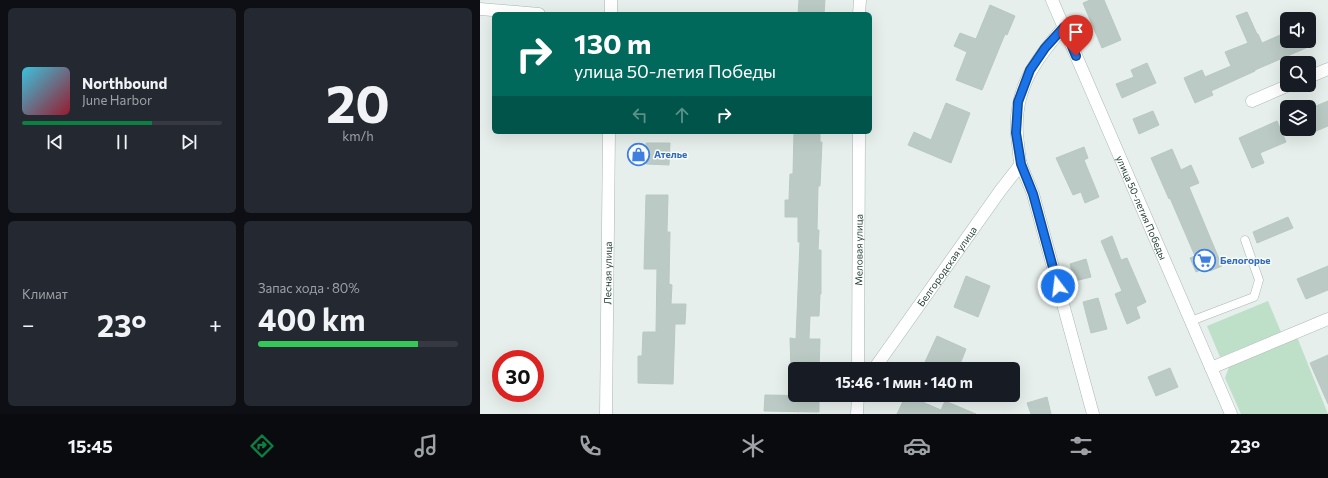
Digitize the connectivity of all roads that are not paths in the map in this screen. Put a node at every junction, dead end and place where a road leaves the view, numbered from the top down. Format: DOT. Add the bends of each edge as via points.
graph roads {
  1 [pos="611,0"];
  2 [pos="860,0"];
  3 [pos="1052,0"];
  4 [pos="480,8"];
  5 [pos="519,12"];
  6 [pos="611,12"];
  7 [pos="860,12"];
  8 [pos="1064,27"];
  9 [pos="1328,68"];
  10 [pos="1316,74"];
  11 [pos="1280,89"];
  12 [pos="1252,101"];
  13 [pos="609,134"];
  14 [pos="859,134"];
  15 [pos="1021,164"];
  16 [pos="1245,240"];
  17 [pos="1328,319"];
  18 [pos="1191,321"];
  19 [pos="858,362"];
  20 [pos="879,362"];
  21 [pos="1211,368"];
  22 [pos="858,402"];
  23 [pos="606,414"];
  24 [pos="857,414"];
  25 [pos="1093,414"];
  26 [pos="1231,414"];
  1 -- 6 [label="street"];
  2 -- 7 [label="street"];
  3 -- 8 [label="street, улица 50-летия Победы"];
  4 -- 5 [label="street"];
  8 -- 15 [label="street" via="1030,70 1018,102 1016,133"];
  8 -- 18 [label="street, улица 50-летия Победы"];
  9 -- 10 [label="street"];
  11 -- 12 [label="street"];
  13 -- 23 [label="street, Лесная улица"];
  14 -- 19 [label="street, Меловая улица"];
  15 -- 20 [label="street, Белгородская улица"];
  15 -- 25 [label="street" via="1033,194"];
  16 -- 18 [label="lane" via="1259,280 1254,297"];
  17 -- 21 [label="street"];
  18 -- 21 [label="street, улица 50-летия Победы"];
  21 -- 26 [label="street, улица 50-летия Победы"];
  22 -- 24 [label="street"];
}
